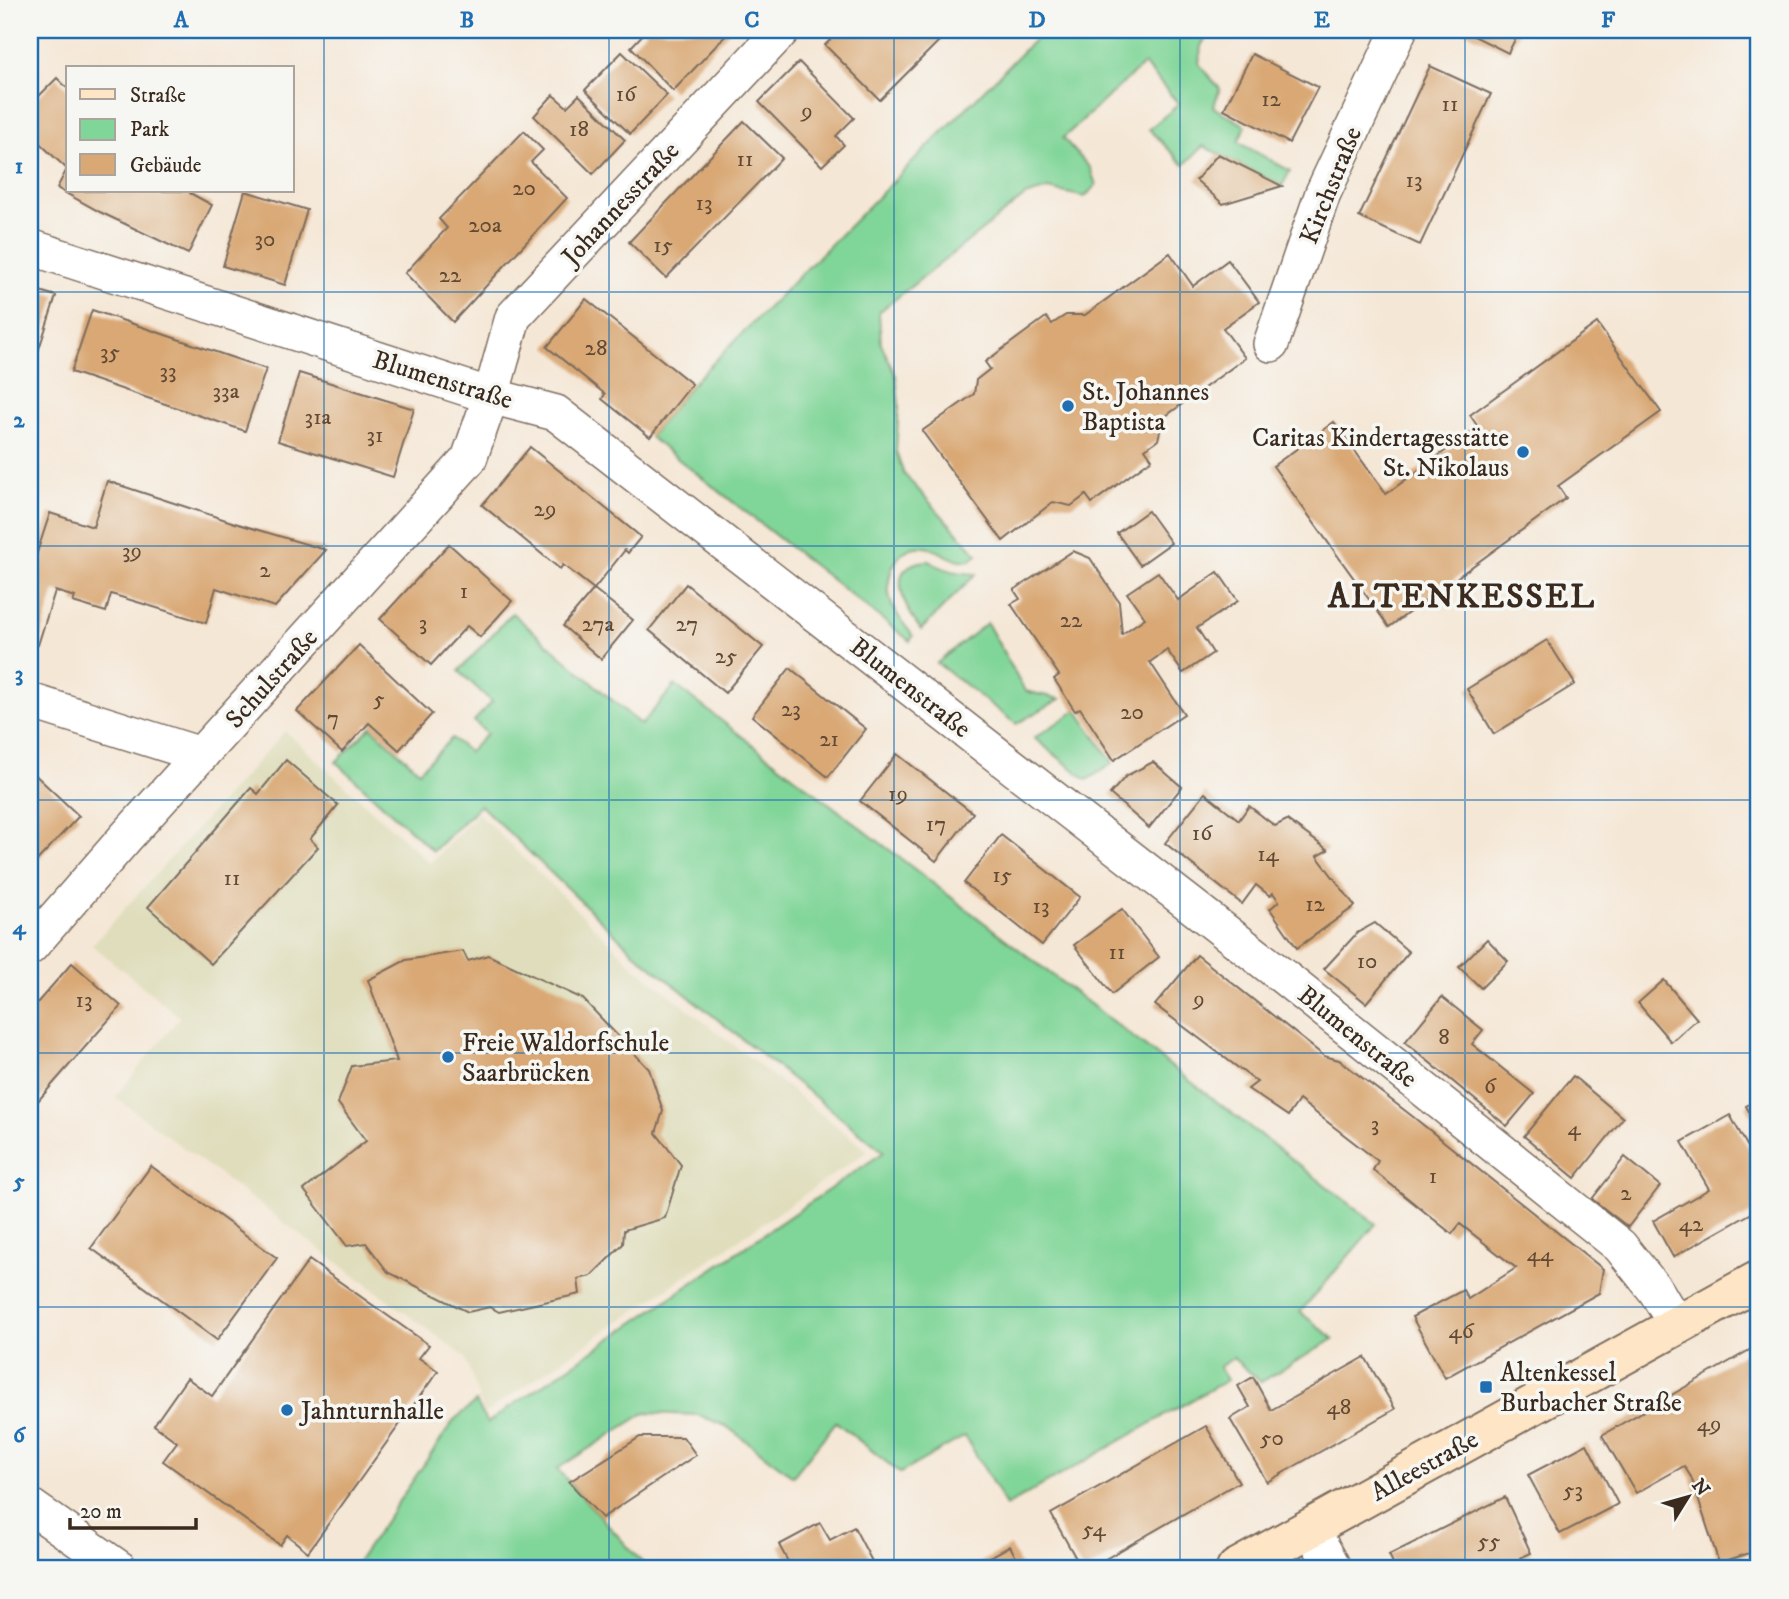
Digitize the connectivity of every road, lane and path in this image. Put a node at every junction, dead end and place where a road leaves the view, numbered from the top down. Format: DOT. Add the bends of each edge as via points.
graph roads {
  1 [pos="782,30"];
  2 [pos="1399,30"];
  3 [pos="30,247"];
  4 [pos="1270,344"];
  5 [pos="491,396"];
  6 [pos="30,701"];
  7 [pos="201,755"];
  8 [pos="30,947"];
  9 [pos="1759,1280"];
  10 [pos="1677,1326"];
  11 [pos="30,1506"];
  12 [pos="1310,1527"];
  13 [pos="120,1569"];
  14 [pos="1236,1569"];
  15 [pos="1334,1569"];
  1 -- 5 [label="street, Johannesstraße" via="513,317"];
  2 -- 4 [label="street, Kirchstraße" via="1324,193"];
  3 -- 5 [label="street, Blumenstraße"];
  5 -- 7 [label="street, Schulstraße" via="469,459"];
  5 -- 10 [label="street, Blumenstraße" via="556,413 1275,970 1620,1246 1657,1291"];
  6 -- 7 [label="street"];
  7 -- 8 [label="street, Schulstraße"];
  9 -- 10 [label="street, Alleestraße"];
  10 -- 12 [label="street, Alleestraße"];
  11 -- 13 [label="street"];
  12 -- 14 [label="street, Alleestraße"];
  12 -- 15 [label="street"];
}
